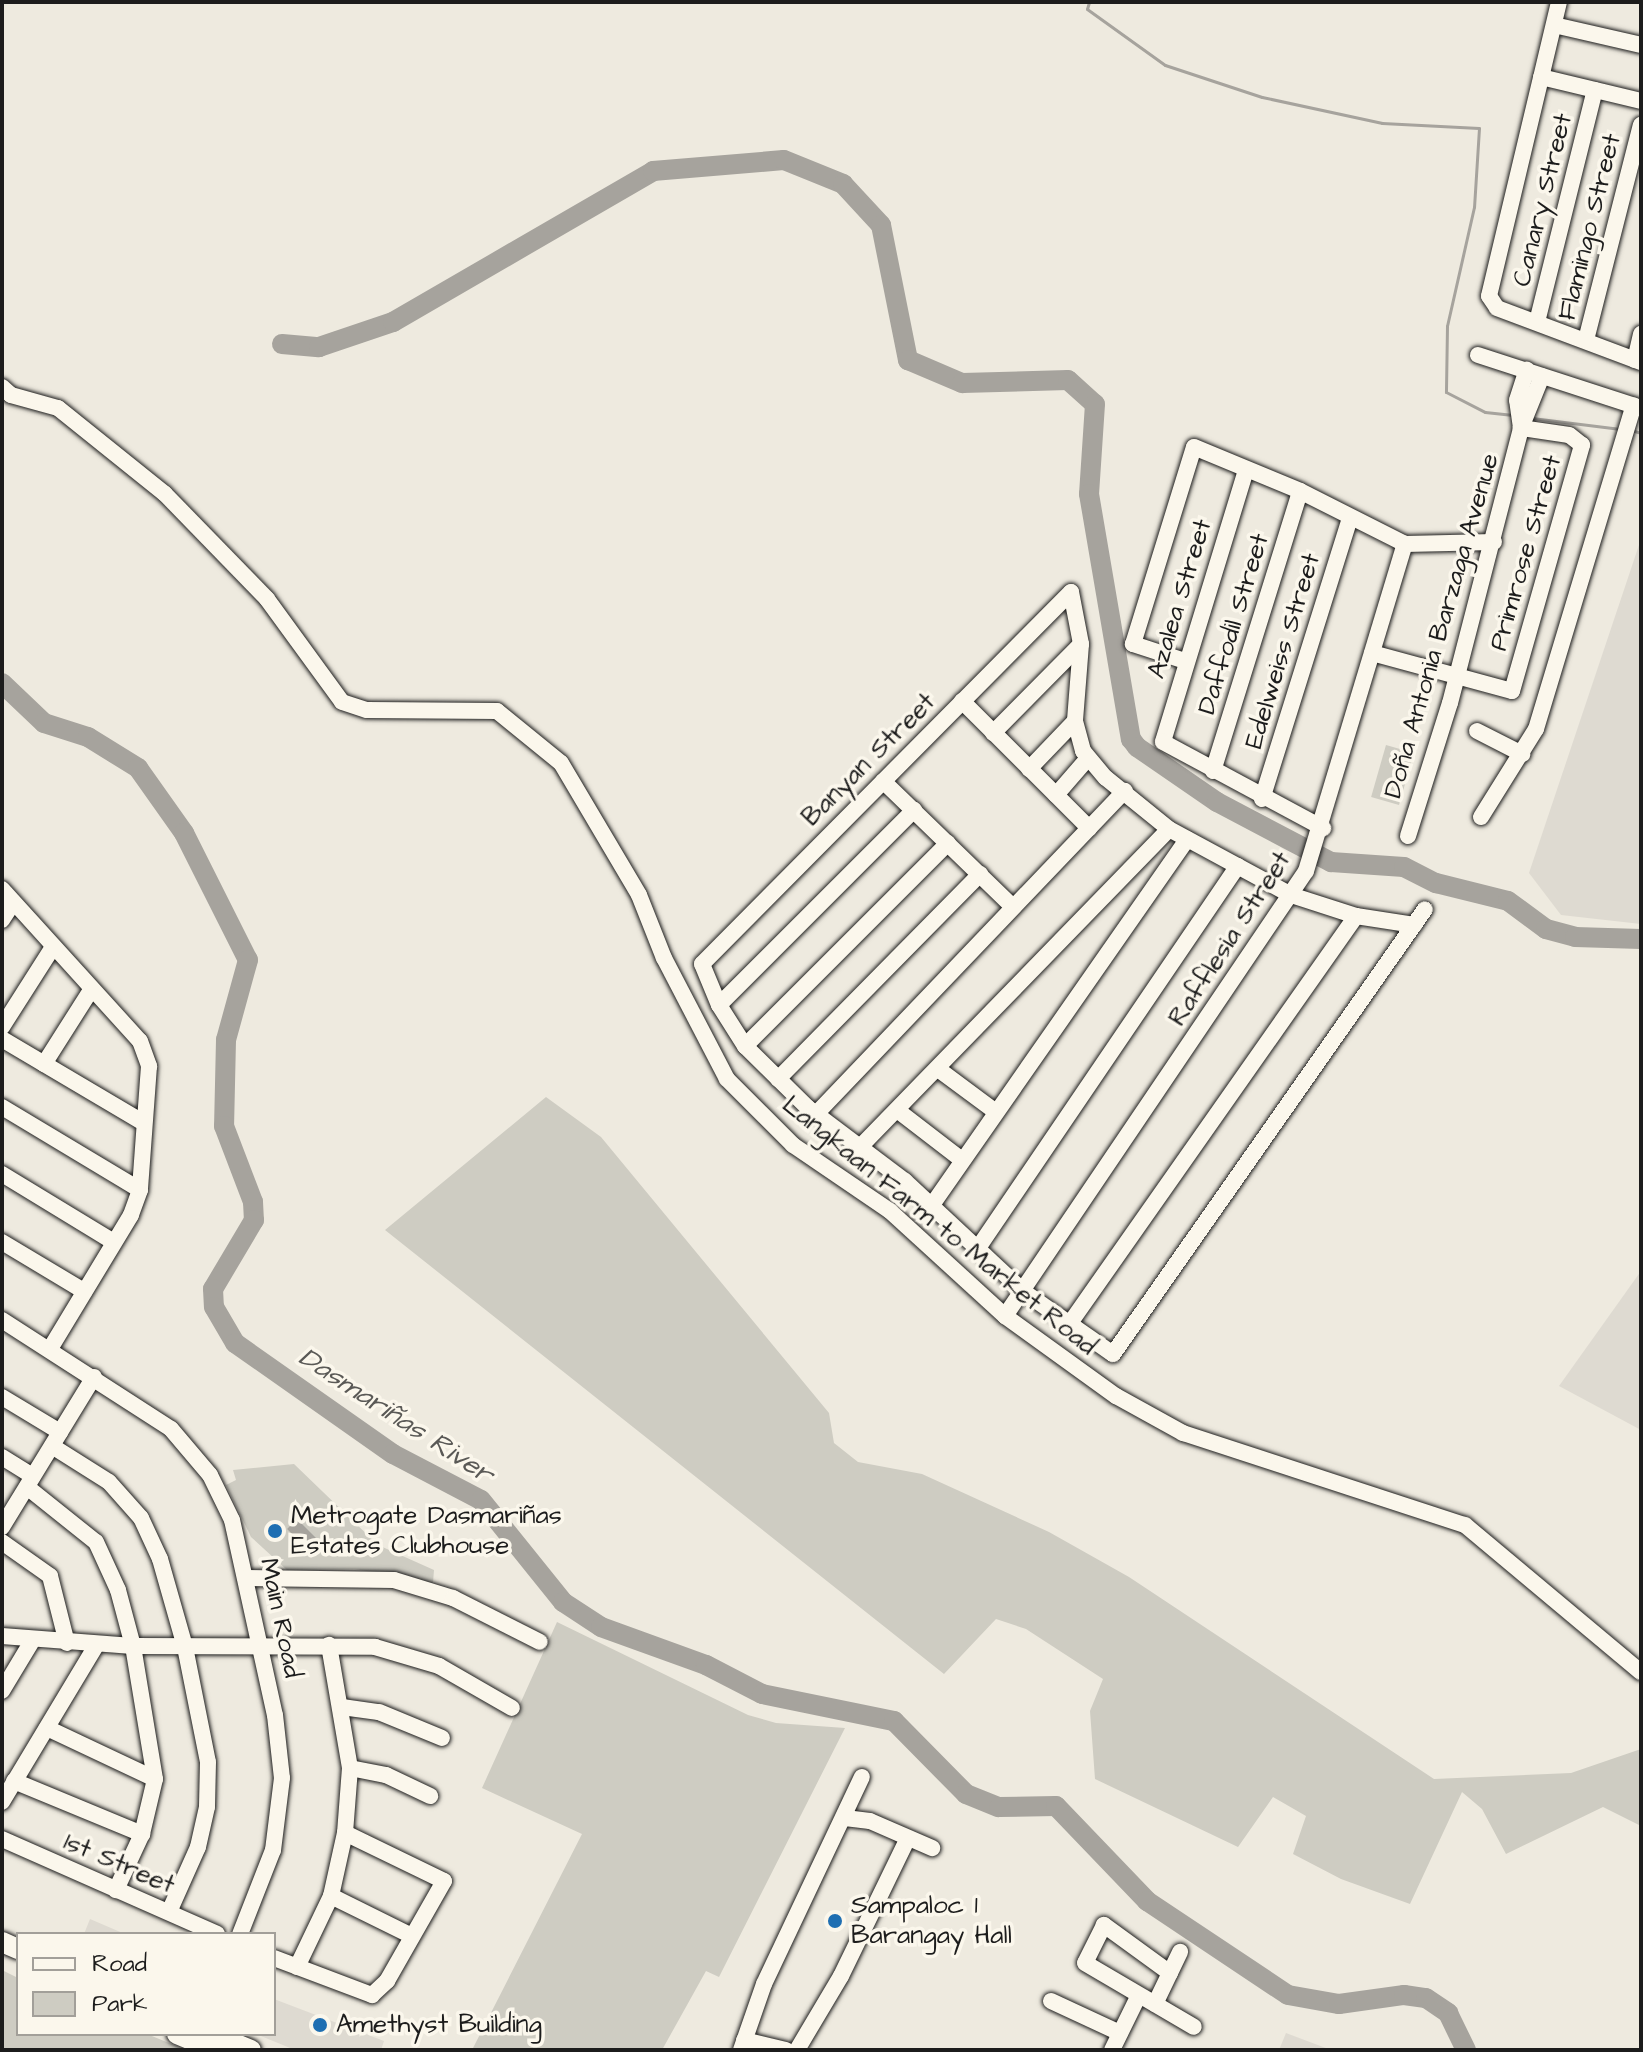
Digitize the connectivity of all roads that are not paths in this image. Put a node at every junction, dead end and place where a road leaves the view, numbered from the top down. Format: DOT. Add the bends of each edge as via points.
graph roads {
  1 [pos="1559,2"];
  2 [pos="1554,25"];
  3 [pos="1641,45"];
  4 [pos="1541,77"];
  5 [pos="1595,90"];
  6 [pos="1641,101"];
  7 [pos="1641,125"];
  8 [pos="1537,322"];
  9 [pos="1641,334"];
  10 [pos="1586,340"];
  11 [pos="1478,355"];
  12 [pos="1638,361"];
  13 [pos="1534,373"];
  14 [pos="2,387"];
  15 [pos="1638,406"];
  16 [pos="1521,428"];
  17 [pos="1246,470"];
  18 [pos="1300,491"];
  19 [pos="1350,518"];
  20 [pos="1494,542"];
  21 [pos="1405,544"];
  22 [pos="1081,644"];
  23 [pos="1372,653"];
  24 [pos="1185,661"];
  25 [pos="1455,676"];
  26 [pos="962,701"];
  27 [pos="1075,721"];
  28 [pos="1477,731"];
  29 [pos="993,733"];
  30 [pos="1522,754"];
  31 [pos="1088,758"];
  32 [pos="1029,769"];
  33 [pos="1213,771"];
  34 [pos="883,781"];
  35 [pos="1125,791"];
  36 [pos="1056,795"];
  37 [pos="1262,799"];
  38 [pos="914,810"];
  39 [pos="1481,817"];
  40 [pos="1089,828"];
  41 [pos="1169,829"];
  42 [pos="1321,835"];
  43 [pos="1408,836"];
  44 [pos="1187,839"];
  45 [pos="948,843"];
  46 [pos="1238,866"];
  47 [pos="980,874"];
  48 [pos="2,889"];
  49 [pos="1291,895"];
  50 [pos="13,903"];
  51 [pos="1013,907"];
  52 [pos="1425,909"];
  53 [pos="1356,916"];
  54 [pos="2,920"];
  55 [pos="1414,925"];
  56 [pos="53,947"];
  57 [pos="91,990"];
  58 [pos="719,1005"];
  59 [pos="2,1027"];
  60 [pos="2,1039"];
  61 [pos="745,1046"];
  62 [pos="44,1064"];
  63 [pos="938,1069"];
  64 [pos="778,1079"];
  65 [pos="2,1107"];
  66 [pos="897,1110"];
  67 [pos="996,1112"];
  68 [pos="816,1114"];
  69 [pos="144,1123"];
  70 [pos="860,1147"];
  71 [pos="962,1160"];
  72 [pos="2,1174"];
  73 [pos="140,1190"];
  74 [pos="932,1205"];
  75 [pos="2,1242"];
  76 [pos="114,1242"];
  77 [pos="978,1248"];
  78 [pos="84,1291"];
  79 [pos="1024,1292"];
  80 [pos="1005,1316"];
  81 [pos="2,1320"];
  82 [pos="1068,1326"];
  83 [pos="50,1349"];
  84 [pos="94,1377"];
  85 [pos="2,1397"];
  86 [pos="56,1439"];
  87 [pos="2,1457"];
  88 [pos="30,1482"];
  89 [pos="2,1527"];
  90 [pos="2,1542"];
  91 [pos="247,1578"];
  92 [pos="2,1636"];
  93 [pos="32,1641"];
  94 [pos="540,1642"];
  95 [pos="67,1643"];
  96 [pos="97,1644"];
  97 [pos="329,1645"];
  98 [pos="133,1646"];
  99 [pos="260,1646"];
  100 [pos="185,1647"];
  101 [pos="1641,1672"];
  102 [pos="2,1691"];
  103 [pos="342,1707"];
  104 [pos="512,1708"];
  105 [pos="47,1728"];
  106 [pos="442,1738"];
  107 [pos="350,1768"];
  108 [pos="862,1777"];
  109 [pos="155,1779"];
  110 [pos="14,1781"];
  111 [pos="430,1796"];
  112 [pos="2,1802"];
  113 [pos="845,1818"];
  114 [pos="345,1833"];
  115 [pos="142,1834"];
  116 [pos="908,1838"];
  117 [pos="2,1839"];
  118 [pos="932,1848"];
  119 [pos="116,1890"];
  120 [pos="331,1896"];
  121 [pos="169,1912"];
  122 [pos="213,1932"];
  123 [pos="241,1932"];
  124 [pos="412,1936"];
  125 [pos="1180,1952"];
  126 [pos="276,1959"];
  127 [pos="297,1967"];
  128 [pos="1170,1973"];
  129 [pos="1139,1995"];
  130 [pos="1051,2001"];
  131 [pos="1155,2004"];
  132 [pos="1194,2027"];
  133 [pos="1120,2033"];
  134 [pos="187,2036"];
  135 [pos="211,2041"];
  136 [pos="742,2045"];
  137 [pos="251,2050"];
  138 [pos="786,2050"];
  139 [pos="797,2050"];
  140 [pos="1112,2050"];
  1 -- 2 [label="street"];
  2 -- 3 [label="street"];
  2 -- 4 [label="street"];
  4 -- 5 [label="street"];
  4 -- 8 [label="street" via="1491,303"];
  5 -- 6 [label="street"];
  5 -- 8 [label="street, Canary Street"];
  7 -- 10 [label="street, Flamingo Street"];
  8 -- 10 [label="street"];
  9 -- 12 [label="street"];
  10 -- 12 [label="street"];
  11 -- 13 [label="street"];
  13 -- 15 [label="street"];
  13 -- 16 [label="street, Doña Antonia Barzaga Avenue"];
  14 -- 80 [label="street, Langkaan Farm to Market Road" via="11,395 58,408 165,494 267,599 342,702 367,710 497,711 561,763 639,895 664,958 727,1079 793,1145 890,1211"];
  15 -- 30 [label="street" via="1536,729"];
  16 -- 20 [label="street, Doña Antonia Barzaga Avenue"];
  16 -- 25 [label="street, Primrose Street" via="1569,435 1582,445 1512,691"];
  17 -- 18 [label="street"];
  17 -- 24 [label="street, Azalea Street"];
  17 -- 24 [label="street" via="1194,447 1133,644"];
  18 -- 19 [label="street"];
  18 -- 33 [label="street, Daffodil Street"];
  19 -- 21 [label="street"];
  19 -- 37 [label="street, Edelweiss Street"];
  20 -- 21 [label="street"];
  20 -- 25 [label="street, Doña Antonia Barzaga Avenue"];
  21 -- 23 [label="street, Rafflesia Street"];
  22 -- 26 [label="street, Banyan Street" via="1071,592"];
  22 -- 27 [label="street"];
  22 -- 29 [label="street"];
  23 -- 25 [label="street"];
  23 -- 42 [label="street, Rafflesia Street"];
  24 -- 33 [label="street, Azalea Street" via="1163,742"];
  25 -- 43 [label="street, Doña Antonia Barzaga Avenue"];
  26 -- 29 [label="street"];
  26 -- 34 [label="street, Banyan Street"];
  27 -- 31 [label="street"];
  27 -- 32 [label="street"];
  28 -- 30 [label="street"];
  29 -- 32 [label="street"];
  30 -- 39 [label="street"];
  31 -- 35 [label="street"];
  31 -- 36 [label="street"];
  32 -- 36 [label="street"];
  33 -- 37 [label="street"];
  34 -- 38 [label="street"];
  34 -- 58 [label="street, Banyan Street" via="702,964"];
  35 -- 40 [label="street"];
  35 -- 41 [label="street"];
  36 -- 40 [label="street"];
  37 -- 42 [label="street"];
  38 -- 45 [label="street"];
  38 -- 58 [label="street"];
  40 -- 51 [label="street"];
  41 -- 44 [label="street"];
  41 -- 63 [label="street"];
  42 -- 49 [label="street, Rafflesia Street"];
  44 -- 46 [label="street"];
  44 -- 67 [label="street"];
  45 -- 47 [label="street"];
  45 -- 61 [label="street"];
  46 -- 49 [label="street"];
  46 -- 77 [label="street"];
  47 -- 51 [label="street"];
  47 -- 64 [label="street"];
  48 -- 50 [label="street"];
  49 -- 53 [label="street"];
  49 -- 79 [label="street, Rafflesia Street"];
  50 -- 54 [label="street"];
  50 -- 56 [label="street"];
  51 -- 68 [label="street"];
  52 -- 55 [label="street"];
  53 -- 55 [label="street"];
  53 -- 82 [label="street"];
  55 -- 82 [label="street" via="1113,1354"];
  56 -- 57 [label="street"];
  56 -- 59 [label="street"];
  57 -- 62 [label="street"];
  57 -- 69 [label="street" via="148,1052"];
  58 -- 61 [label="street"];
  60 -- 62 [label="street"];
  61 -- 64 [label="street"];
  62 -- 69 [label="street"];
  63 -- 66 [label="street"];
  63 -- 67 [label="street"];
  64 -- 68 [label="street"];
  65 -- 73 [label="street"];
  66 -- 70 [label="street"];
  66 -- 71 [label="street"];
  67 -- 71 [label="street"];
  68 -- 70 [label="street"];
  69 -- 73 [label="street"];
  70 -- 74 [label="street"];
  71 -- 74 [label="street"];
  72 -- 76 [label="street"];
  73 -- 76 [label="street"];
  74 -- 77 [label="street"];
  75 -- 78 [label="street"];
  76 -- 78 [label="street"];
  77 -- 79 [label="street"];
  78 -- 83 [label="street"];
  79 -- 80 [label="street, Rafflesia Street"];
  79 -- 82 [label="street"];
  80 -- 101 [label="street, Langkaan Farm to Market Road" via="1116,1396 1183,1433 1465,1525"];
  81 -- 83 [label="street, Main Road"];
  83 -- 84 [label="street, Main Road"];
  84 -- 86 [label="street"];
  84 -- 91 [label="street, Main Road" via="151,1413 197,1457 232,1520"];
  85 -- 86 [label="street"];
  86 -- 88 [label="street"];
  86 -- 100 [label="street" via="109,1482 141,1518 160,1559"];
  87 -- 88 [label="street"];
  88 -- 89 [label="street"];
  88 -- 98 [label="street" via="96,1542 118,1590"];
  90 -- 95 [label="street" via="50,1576"];
  91 -- 94 [label="street" via="339,1575 403,1582 453,1598"];
  91 -- 99 [label="street, Main Road"];
  92 -- 93 [label="street"];
  93 -- 95 [label="street"];
  93 -- 102 [label="street"];
  95 -- 96 [label="street"];
  96 -- 98 [label="street"];
  96 -- 105 [label="street"];
  97 -- 99 [label="street"];
  97 -- 103 [label="street"];
  97 -- 104 [label="street" via="375,1647 420,1659 461,1676"];
  98 -- 100 [label="street"];
  98 -- 109 [label="street"];
  99 -- 100 [label="street"];
  99 -- 123 [label="street, Main Road" via="280,1741 282,1793 273,1850"];
  100 -- 121 [label="street" via="208,1762 207,1807 198,1847"];
  103 -- 106 [label="street" via="379,1712"];
  103 -- 107 [label="street"];
  105 -- 109 [label="street"];
  105 -- 110 [label="street"];
  107 -- 111 [label="street" via="386,1775"];
  107 -- 114 [label="street"];
  108 -- 113 [label="street"];
  109 -- 115 [label="street"];
  110 -- 112 [label="street"];
  110 -- 115 [label="street"];
  113 -- 116 [label="street" via="870,1821"];
  113 -- 136 [label="street" via="764,1984"];
  114 -- 120 [label="street"];
  114 -- 124 [label="street" via="444,1881"];
  115 -- 119 [label="street"];
  116 -- 118 [label="street"];
  116 -- 139 [label="street" via="841,1976"];
  117 -- 119 [label="street, 1st Street"];
  119 -- 121 [label="street, 1st Street"];
  120 -- 124 [label="street"];
  120 -- 127 [label="street"];
  121 -- 122 [label="street, 1st Street"];
  124 -- 127 [label="street" via="378,1991 365,1994"];
  125 -- 128 [label="street"];
  126 -- 127 [label="street"];
  128 -- 129 [label="street" via="1104,1925 1085,1963"];
  128 -- 131 [label="street"];
  129 -- 131 [label="street"];
  129 -- 133 [label="street"];
  130 -- 133 [label="street"];
  131 -- 132 [label="street"];
  133 -- 140 [label="street"];
  134 -- 135 [label="main road"];
  135 -- 137 [label="main road"];
  136 -- 138 [label="street"];
}
